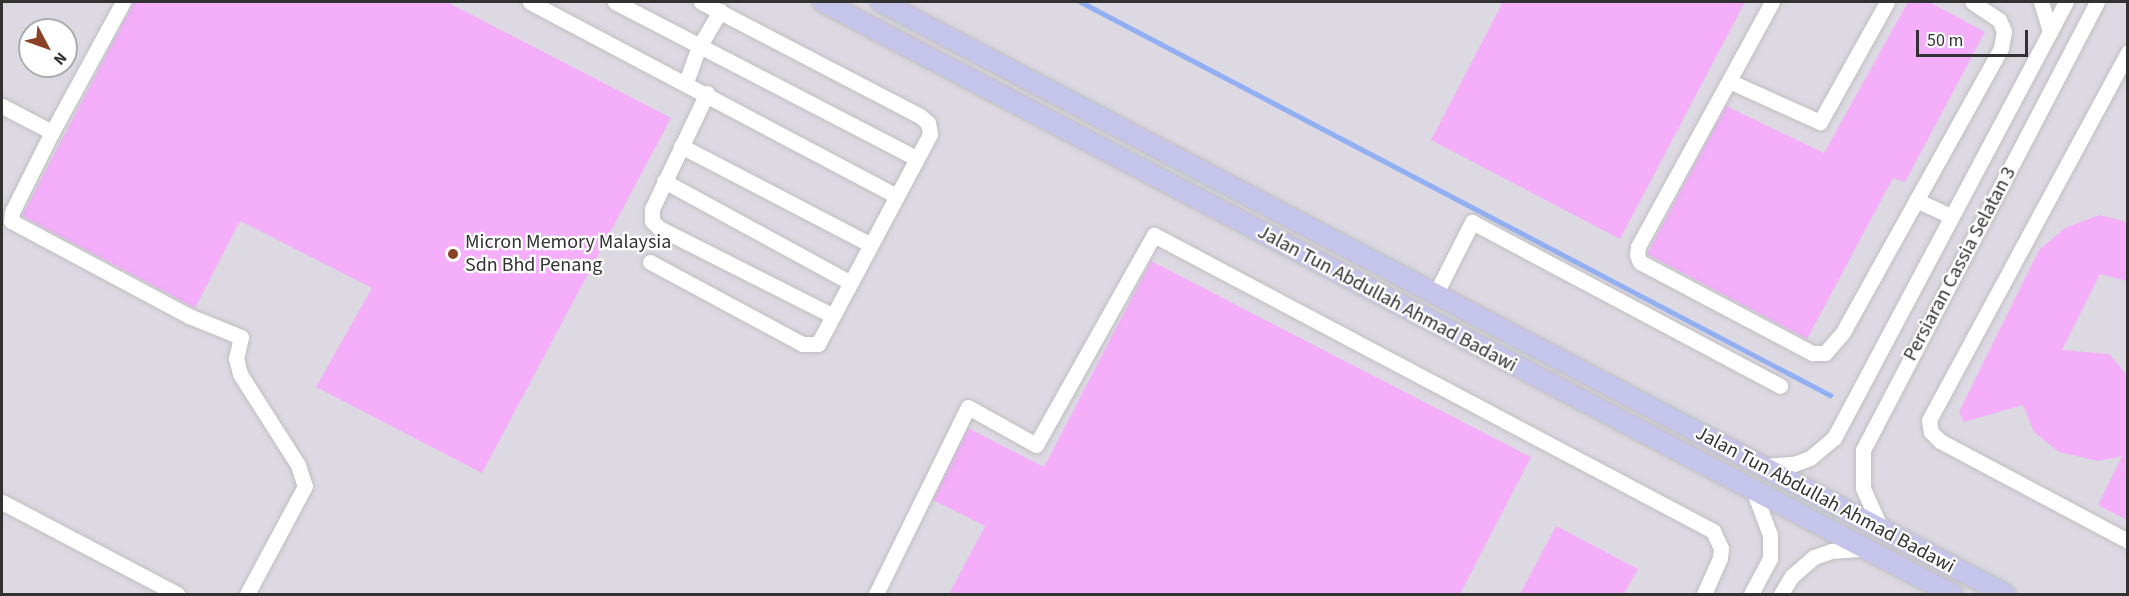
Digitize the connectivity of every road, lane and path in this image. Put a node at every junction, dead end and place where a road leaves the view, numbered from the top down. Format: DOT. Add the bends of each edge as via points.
graph roads {
  1 [pos="123,2"];
  2 [pos="530,2"];
  3 [pos="615,2"];
  4 [pos="701,2"];
  5 [pos="823,2"];
  6 [pos="880,2"];
  7 [pos="1772,2"];
  8 [pos="1887,2"];
  9 [pos="1972,2"];
  10 [pos="2041,2"];
  11 [pos="2068,2"];
  12 [pos="2094,8"];
  13 [pos="720,11"];
  14 [pos="2050,32"];
  15 [pos="699,47"];
  16 [pos="2127,52"];
  17 [pos="1729,81"];
  18 [pos="686,82"];
  19 [pos="707,93"];
  20 [pos="2,106"];
  21 [pos="52,132"];
  22 [pos="681,146"];
  23 [pos="916,158"];
  24 [pos="664,181"];
  25 [pos="897,196"];
  26 [pos="1916,200"];
  27 [pos="7,209"];
  28 [pos="1951,216"];
  29 [pos="868,244"];
  30 [pos="650,262"];
  31 [pos="849,282"];
  32 [pos="1435,295"];
  33 [pos="831,315"];
  34 [pos="1780,386"];
  35 [pos="1760,466"];
  36 [pos="1754,492"];
  37 [pos="2,502"];
  38 [pos="1882,531"];
  39 [pos="2127,540"];
  40 [pos="1862,549"];
  41 [pos="177,594"];
  42 [pos="247,594"];
  43 [pos="876,594"];
  44 [pos="1704,594"];
  45 [pos="1751,594"];
  46 [pos="1781,594"];
  47 [pos="1952,594"];
  48 [pos="2005,594"];
  1 -- 21 [label="street"];
  2 -- 18 [label="street"];
  3 -- 15 [label="street"];
  4 -- 13 [label="street"];
  5 -- 36 [label="main road, Jalan Tun Abdullah Ahmad Badawi"];
  6 -- 32 [label="main road, Jalan Tun Abdullah Ahmad Badawi"];
  7 -- 17 [label="street"];
  8 -- 17 [label="street" via="1820,122"];
  9 -- 26 [label="street" via="1999,20 2004,31 2001,48"];
  10 -- 14 [label="street"];
  11 -- 12 [label="street"];
  11 -- 14 [label="street, Persiaran Cassia Selatan 3"];
  12 -- 38 [label="street, Persiaran Cassia Selatan 3" via="1863,450 1863,488"];
  13 -- 15 [label="street"];
  13 -- 23 [label="street" via="920,117 928,123 930,134"];
  14 -- 28 [label="street, Persiaran Cassia Selatan 3"];
  15 -- 18 [label="street"];
  15 -- 23 [label="street"];
  16 -- 39 [label="street" via="1929,420 1930,432 1940,441"];
  17 -- 26 [label="street" via="1638,247 1640,262 1812,353 1825,353 1843,332"];
  18 -- 19 [label="street"];
  19 -- 22 [label="street"];
  19 -- 25 [label="street"];
  20 -- 21 [label="street"];
  21 -- 27 [label="street"];
  22 -- 24 [label="street"];
  22 -- 29 [label="street"];
  23 -- 25 [label="street"];
  24 -- 31 [label="street"];
  24 -- 33 [label="street" via="652,209 652,221 659,228"];
  25 -- 29 [label="street"];
  26 -- 28 [label="street"];
  27 -- 42 [label="street" via="12,221 189,316 241,337 236,358 240,374 298,465 305,486"];
  28 -- 35 [label="street, Persiaran Cassia Selatan 3" via="1834,438 1810,458 1794,464"];
  29 -- 31 [label="street"];
  30 -- 33 [label="street" via="802,344 818,344"];
  31 -- 33 [label="street"];
  32 -- 34 [label="street" via="1472,222"];
  32 -- 35 [label="main road, Jalan Tun Abdullah Ahmad Badawi"];
  35 -- 38 [label="main road, Jalan Tun Abdullah Ahmad Badawi"];
  36 -- 40 [label="main road, Jalan Tun Abdullah Ahmad Badawi"];
  36 -- 45 [label="street" via="1770,535 1770,559"];
  37 -- 41 [label="street"];
  38 -- 48 [label="main road, Jalan Tun Abdullah Ahmad Badawi"];
  40 -- 46 [label="street" via="1831,551 1814,557 1792,576"];
  40 -- 47 [label="main road, Jalan Tun Abdullah Ahmad Badawi"];
  43 -- 44 [label="street" via="968,407 1036,445 1154,235 1713,531 1721,548 1720,558"];
}
